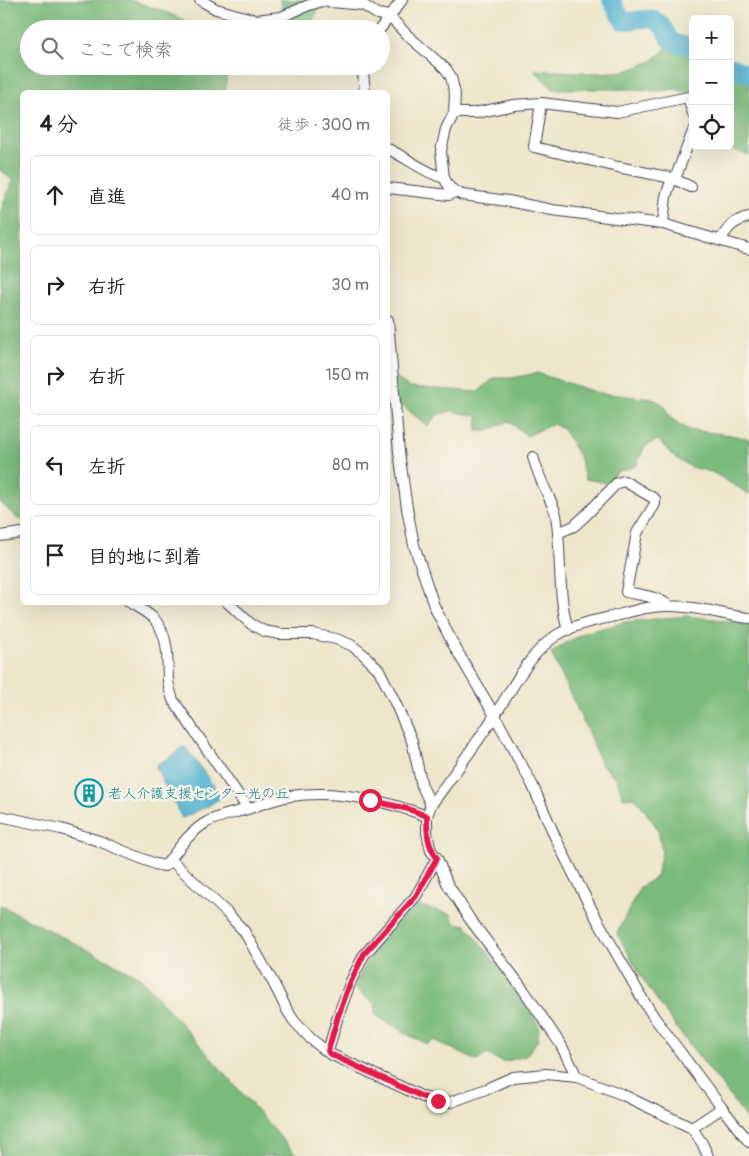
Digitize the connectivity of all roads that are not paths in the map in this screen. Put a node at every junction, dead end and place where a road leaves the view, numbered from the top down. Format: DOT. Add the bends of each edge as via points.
graph roads {
  1 [pos="200,0"];
  2 [pos="402,0"];
  3 [pos="389,16"];
  4 [pos="386,20"];
  5 [pos="364,75"];
  6 [pos="365,90"];
  7 [pos="541,103"];
  8 [pos="690,105"];
  9 [pos="454,113"];
  10 [pos="689,141"];
  11 [pos="390,150"];
  12 [pos="444,178"];
  13 [pos="674,178"];
  14 [pos="390,188"];
  15 [pos="691,188"];
  16 [pos="455,192"];
  17 [pos="749,217"];
  18 [pos="663,224"];
  19 [pos="720,240"];
  20 [pos="749,249"];
  21 [pos="390,342"];
  22 [pos="533,457"];
  23 [pos="20,533"];
  24 [pos="558,533"];
  25 [pos="0,536"];
  26 [pos="134,605"];
  27 [pos="230,605"];
  28 [pos="669,606"];
  29 [pos="749,618"];
  30 [pos="568,630"];
  31 [pos="495,716"];
  32 [pos="431,805"];
  33 [pos="248,809"];
  34 [pos="0,816"];
  35 [pos="427,816"];
  36 [pos="437,858"];
  37 [pos="170,859"];
  38 [pos="328,1051"];
  39 [pos="577,1077"];
  40 [pos="722,1108"];
  41 [pos="692,1128"];
  42 [pos="749,1142"];
  43 [pos="708,1156"];
  1 -- 3 [label="street" via="216,10 256,20 282,17 322,1 363,5 377,14"];
  2 -- 3 [label="street"];
  3 -- 4 [label="street"];
  3 -- 9 [label="street" via="452,77"];
  5 -- 6 [label="street"];
  7 -- 8 [label="street" via="617,112 688,97"];
  7 -- 9 [label="street"];
  7 -- 13 [label="street" via="534,147"];
  9 -- 12 [label="street" via="441,151"];
  10 -- 13 [label="street"];
  11 -- 12 [label="street"];
  12 -- 16 [label="street"];
  13 -- 15 [label="street"];
  13 -- 18 [label="street" via="666,196"];
  14 -- 16 [label="street" via="449,195"];
  16 -- 18 [label="street" via="552,210"];
  17 -- 19 [label="street" via="733,224"];
  18 -- 19 [label="street"];
  19 -- 20 [label="street"];
  21 -- 31 [label="street" via="400,452 414,545 434,606"];
  22 -- 24 [label="street" via="555,512"];
  23 -- 25 [label="street"];
  24 -- 28 [label="street" via="586,516 617,483 624,481 654,499 655,504 637,533 626,592 655,598"];
  24 -- 30 [label="street" via="561,598"];
  26 -- 33 [label="street" via="154,619 162,632 168,650 168,682 173,700"];
  27 -- 32 [label="street" via="264,631 313,634 351,645 363,654 378,670 394,700 412,741 422,786"];
  28 -- 29 [label="street"];
  28 -- 30 [label="street" via="638,610"];
  30 -- 31 [label="street" via="557,635 529,663"];
  31 -- 32 [label="street"];
  31 -- 40 [label="street" via="532,784 590,907 643,1000"];
  32 -- 35 [label="street"];
  33 -- 35 [label="street" via="307,794 370,800"];
  33 -- 37 [label="street" via="207,822"];
  34 -- 37 [label="street" via="61,828 156,864 165,866"];
  35 -- 36 [label="street" via="426,833 431,851"];
  36 -- 38 [label="street" via="416,896 364,954 338,1016"];
  36 -- 39 [label="street" via="447,883 469,918 523,989 561,1045"];
  37 -- 38 [label="street" via="244,931 294,1021"];
  38 -- 39 [label="street" via="423,1097 438,1101 451,1102 513,1077 546,1074"];
  39 -- 41 [label="street"];
  40 -- 41 [label="street"];
  40 -- 42 [label="street"];
  41 -- 43 [label="street"];
}
